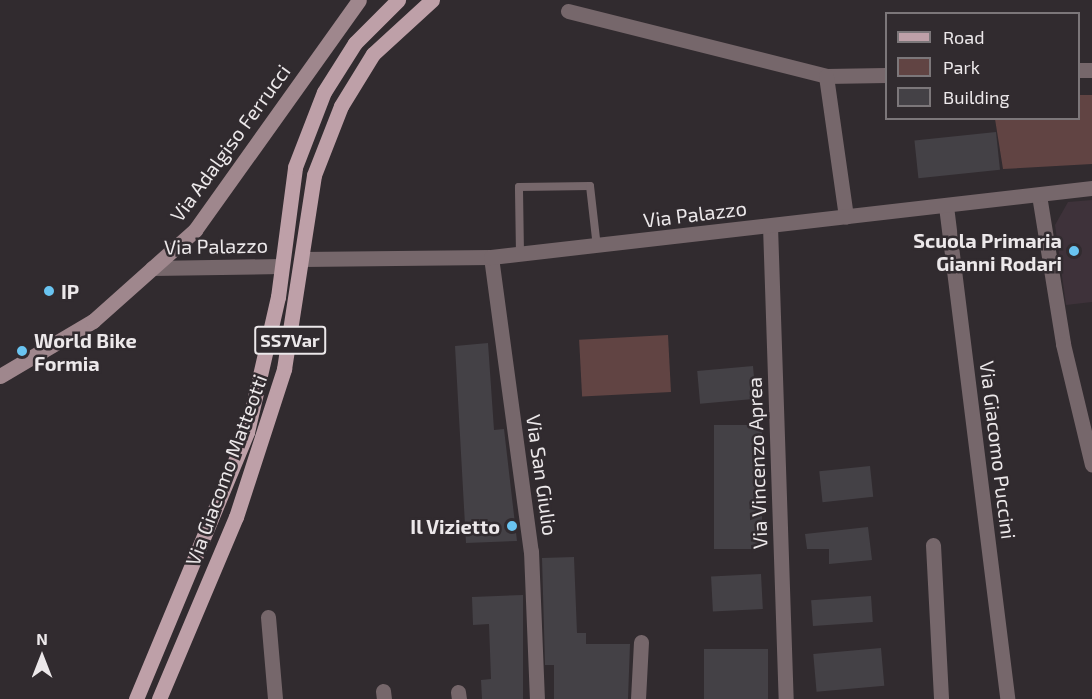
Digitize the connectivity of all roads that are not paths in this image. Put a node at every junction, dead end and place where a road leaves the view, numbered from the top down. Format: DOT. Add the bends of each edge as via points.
graph roads {
  1 [pos="359,0"];
  2 [pos="399,0"];
  3 [pos="432,0"];
  4 [pos="568,11"];
  5 [pos="885,75"];
  6 [pos="826,76"];
  7 [pos="1092,189"];
  8 [pos="1039,195"];
  9 [pos="946,206"];
  10 [pos="846,217"];
  11 [pos="770,225"];
  12 [pos="598,248"];
  13 [pos="520,254"];
  14 [pos="490,257"];
  15 [pos="302,259"];
  16 [pos="281,266"];
  17 [pos="152,268"];
  18 [pos="0,376"];
  19 [pos="1092,465"];
  20 [pos="933,545"];
  21 [pos="268,617"];
  22 [pos="641,642"];
  23 [pos="136,699"];
  24 [pos="159,699"];
  25 [pos="276,699"];
  26 [pos="537,699"];
  27 [pos="638,699"];
  28 [pos="786,699"];
  29 [pos="941,699"];
  30 [pos="1007,699"];
  1 -- 17 [label="street, Via Adalgiso Ferrucci" via="195,230"];
  2 -- 16 [label="main road, Via Giacomo Matteotti" via="356,43 324,92 295,167"];
  3 -- 15 [label="main road, Via Giacomo Matteotti / SS7Var" via="373,54 341,106 314,176"];
  4 -- 6 [label="street"];
  5 -- 6 [label="street"];
  6 -- 10 [label="street"];
  7 -- 8 [label="street, Via Palazzo"];
  8 -- 9 [label="street, Via Palazzo"];
  8 -- 19 [label="street" via="1063,344"];
  9 -- 10 [label="street, Via Palazzo"];
  9 -- 30 [label="street, Via Giacomo Puccini"];
  10 -- 11 [label="street, Via Palazzo"];
  11 -- 12 [label="street, Via Palazzo"];
  11 -- 28 [label="street, Via Vincenzo Aprea"];
  12 -- 13 [label="street, Via Palazzo"];
  12 -- 13 [label="lane" via="590,186 519,187"];
  13 -- 14 [label="street, Via Palazzo"];
  14 -- 15 [label="street, Via Palazzo"];
  14 -- 26 [label="street, Via San Giulio" via="531,551"];
  15 -- 24 [label="main road, Via Giacomo Matteotti / SS7Var" via="284,369 263,439"];
  16 -- 17 [label="street, Via Palazzo"];
  16 -- 23 [label="main road, Via Giacomo Matteotti / SS7Var" via="247,432"];
  17 -- 18 [label="street, Via Adalgiso Ferrucci" via="93,321"];
  20 -- 29 [label="street"];
  21 -- 25 [label="street"];
  22 -- 27 [label="street"];
}
